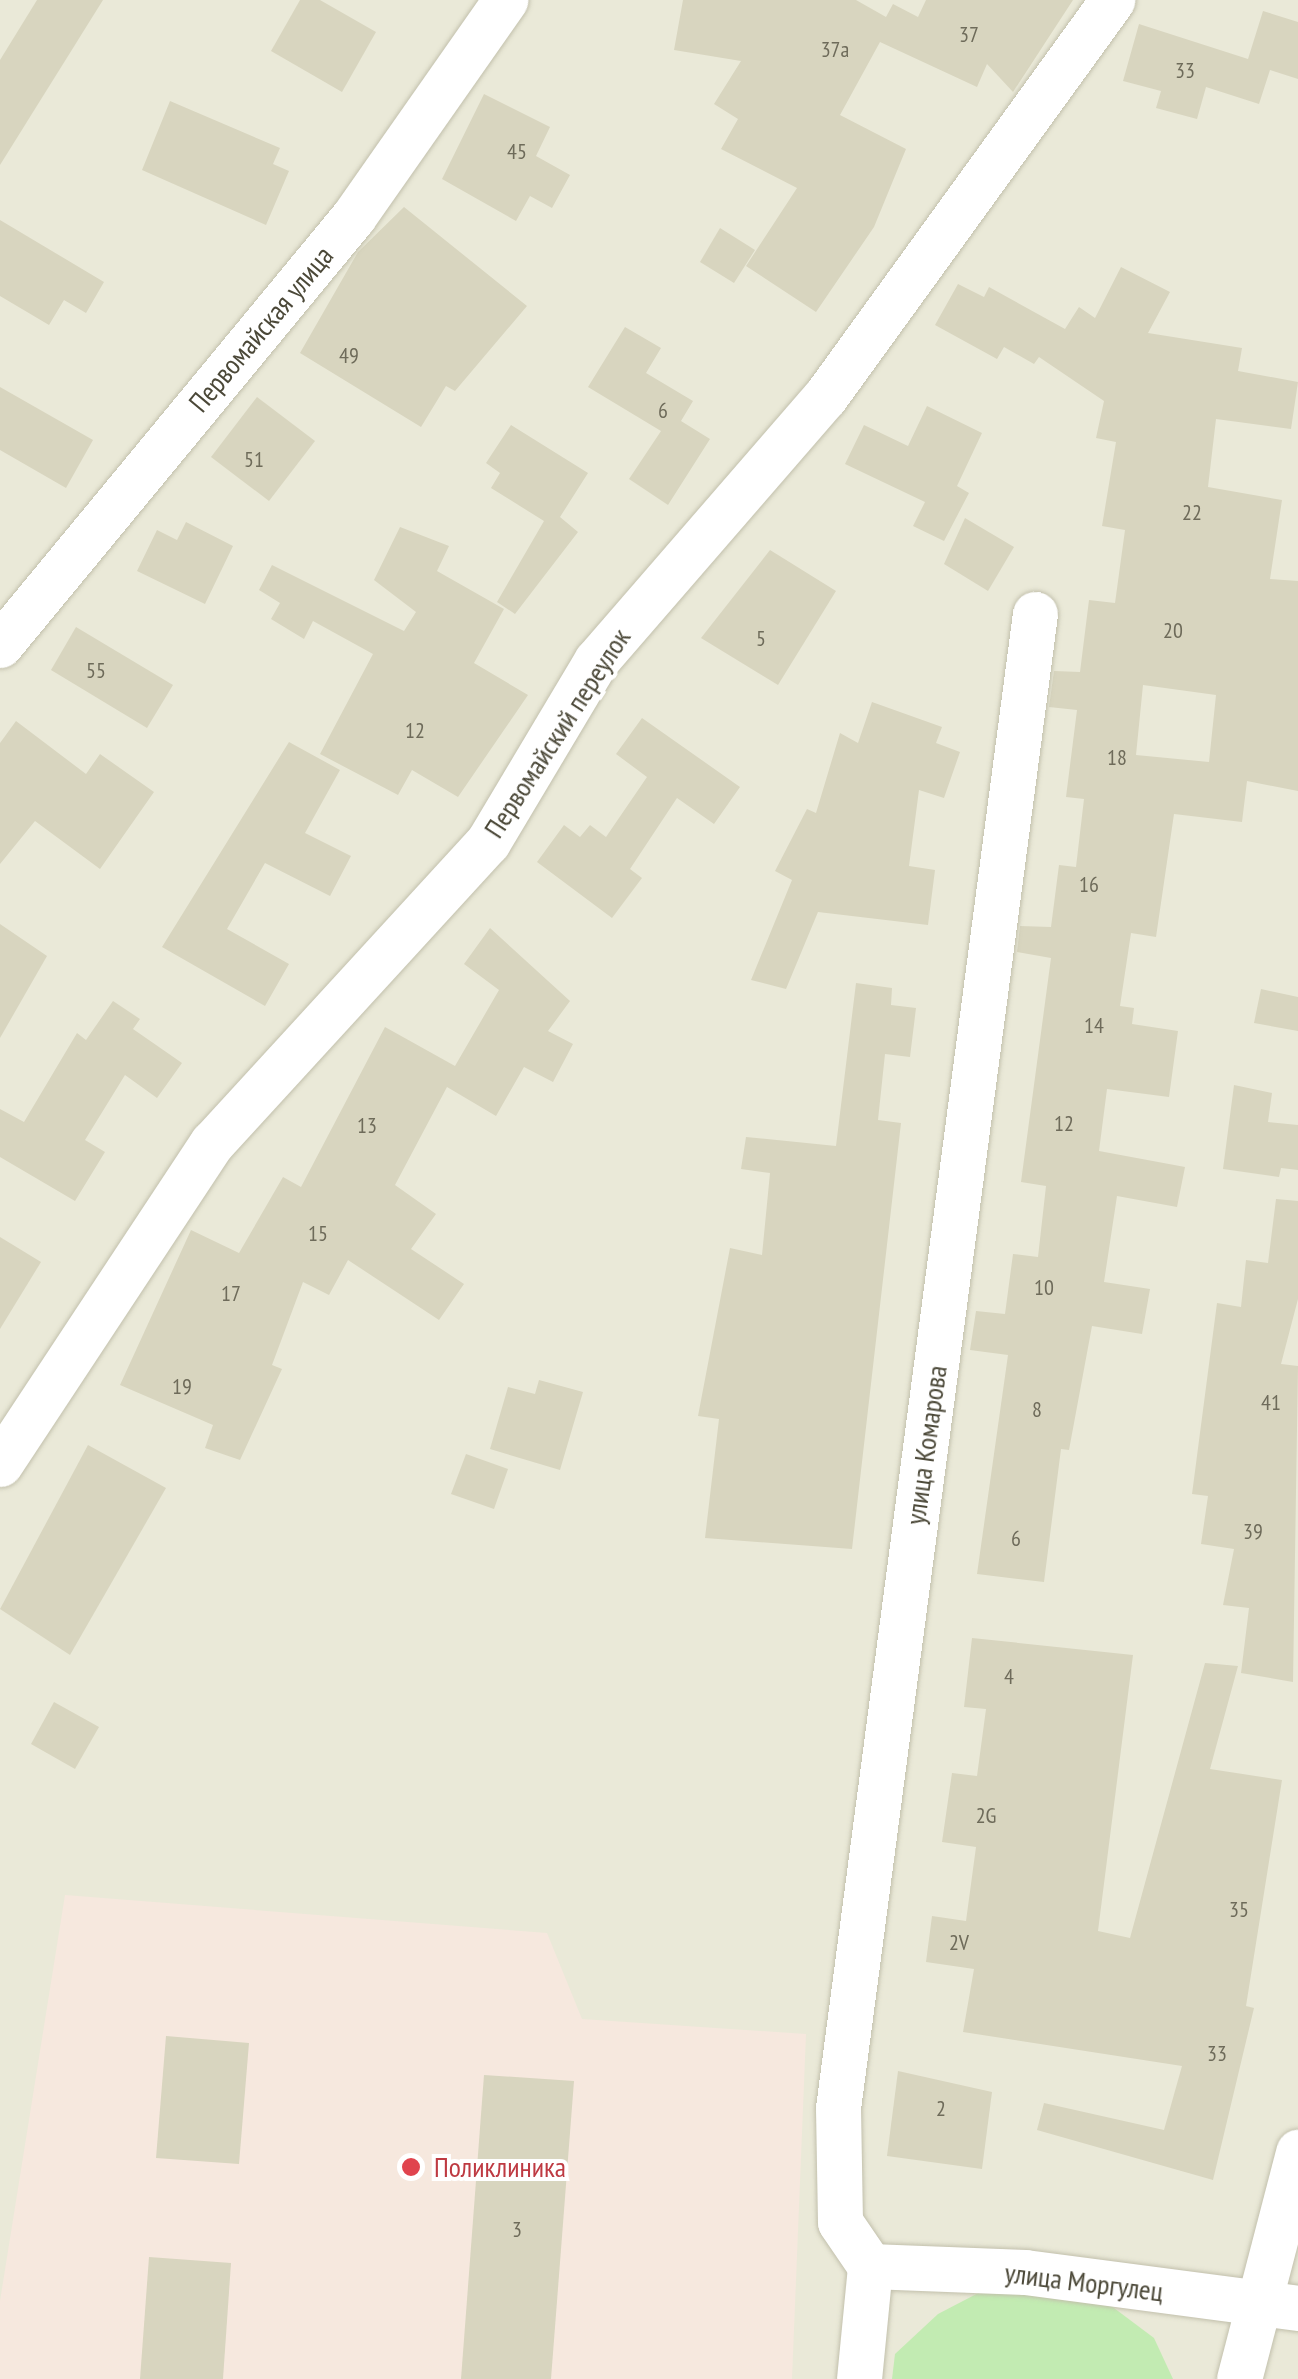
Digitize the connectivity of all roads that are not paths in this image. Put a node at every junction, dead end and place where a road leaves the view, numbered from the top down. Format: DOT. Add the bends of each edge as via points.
graph roads {
  1 [pos="505,0"];
  2 [pos="1112,0"];
  3 [pos="1035,614"];
  4 [pos="0,645"];
  5 [pos="0,1464"];
  6 [pos="1298,2152"];
  7 [pos="870,2266"];
  8 [pos="1277,2307"];
  9 [pos="859,2379"];
  10 [pos="1239,2379"];
  1 -- 4 [label="street, Первомайская улица" via="354,216"];
  2 -- 5 [label="street, Первомайский переулок" via="825,398 596,660 488,842 200,1159"];
  3 -- 7 [label="street, улица Комарова" via="838,2108 840,2222"];
  6 -- 8 [label="street"];
  7 -- 8 [label="street, улица Моргулец" via="1025,2272"];
  7 -- 9 [label="street"];
  8 -- 10 [label="street"];
}
